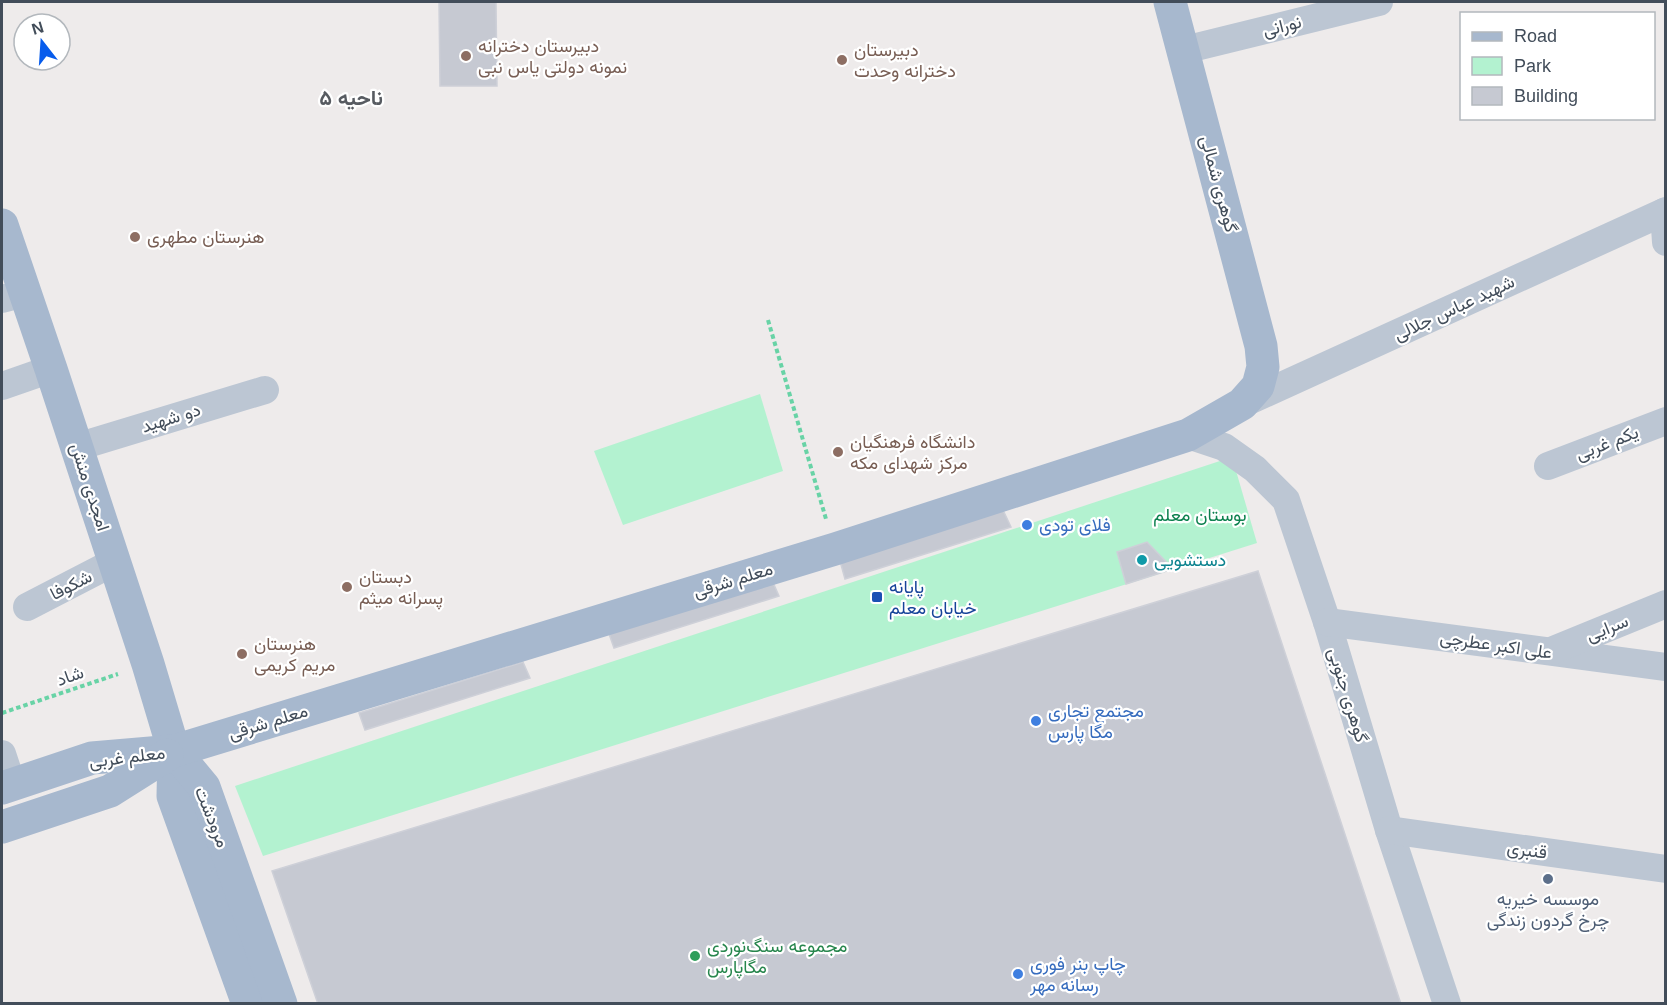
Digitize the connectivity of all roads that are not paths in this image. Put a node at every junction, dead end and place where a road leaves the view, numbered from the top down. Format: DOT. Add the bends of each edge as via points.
graph roads {
  1 [pos="1170,2"];
  2 [pos="1379,2"];
  3 [pos="1184,50"];
  4 [pos="1665,211"];
  5 [pos="2,225"];
  6 [pos="1665,242"];
  7 [pos="13,296"];
  8 [pos="1263,367"];
  9 [pos="51,369"];
  10 [pos="2,386"];
  11 [pos="265,390"];
  12 [pos="1242,404"];
  13 [pos="1665,420"];
  14 [pos="1188,435"];
  15 [pos="77,447"];
  16 [pos="1548,466"];
  17 [pos="114,562"];
  18 [pos="1665,604"];
  19 [pos="27,607"];
  20 [pos="1327,622"];
  21 [pos="1548,652"];
  22 [pos="1665,667"];
  23 [pos="174,751"];
  24 [pos="2,754"];
  25 [pos="7,786"];
  26 [pos="2,827"];
  27 [pos="1389,830"];
  28 [pos="1665,869"];
  29 [pos="248,1004"];
  30 [pos="281,1004"];
  31 [pos="1447,1004"];
  1 -- 3 [label="main road, گوهری شمالی"];
  2 -- 3 [label="street, نورانی"];
  3 -- 8 [label="main road, گوهری شمالی" via="1261,346"];
  4 -- 6 [label="street"];
  4 -- 12 [label="street, شهید عباس جلالی"];
  5 -- 7 [label="main road, امجدی منش"];
  7 -- 9 [label="main road, امجدی منش"];
  8 -- 12 [label="main road, معلم شرقی" via="1258,386"];
  9 -- 10 [label="street"];
  9 -- 15 [label="main road, امجدی منش"];
  11 -- 15 [label="street, دو شهید"];
  12 -- 14 [label="main road, معلم شرقی"];
  13 -- 16 [label="street, یکم غربی"];
  14 -- 20 [label="street, گوهری جنوبی" via="1224,447 1255,469 1286,500"];
  14 -- 23 [label="main road, معلم شرقی" via="835,549"];
  15 -- 17 [label="main road, امجدی منش"];
  17 -- 19 [label="street, شکوفا"];
  17 -- 23 [label="main road, امجدی منش"];
  18 -- 21 [label="street, سرایی"];
  20 -- 21 [label="street, علی اکبر عطرچی"];
  20 -- 27 [label="street, گوهری جنوبی"];
  21 -- 22 [label="street, علی اکبر عطرچی"];
  23 -- 25 [label="main road, معلم غربی" via="92,758"];
  23 -- 26 [label="main road, معلم غربی" via="110,791"];
  23 -- 29 [label="main road, مرودشت" via="173,796"];
  23 -- 30 [label="main road, مرودشت" via="204,787"];
  24 -- 25 [label="street"];
  27 -- 28 [label="street, قنبری"];
  27 -- 31 [label="street, گوهری جنوبی"];
}
